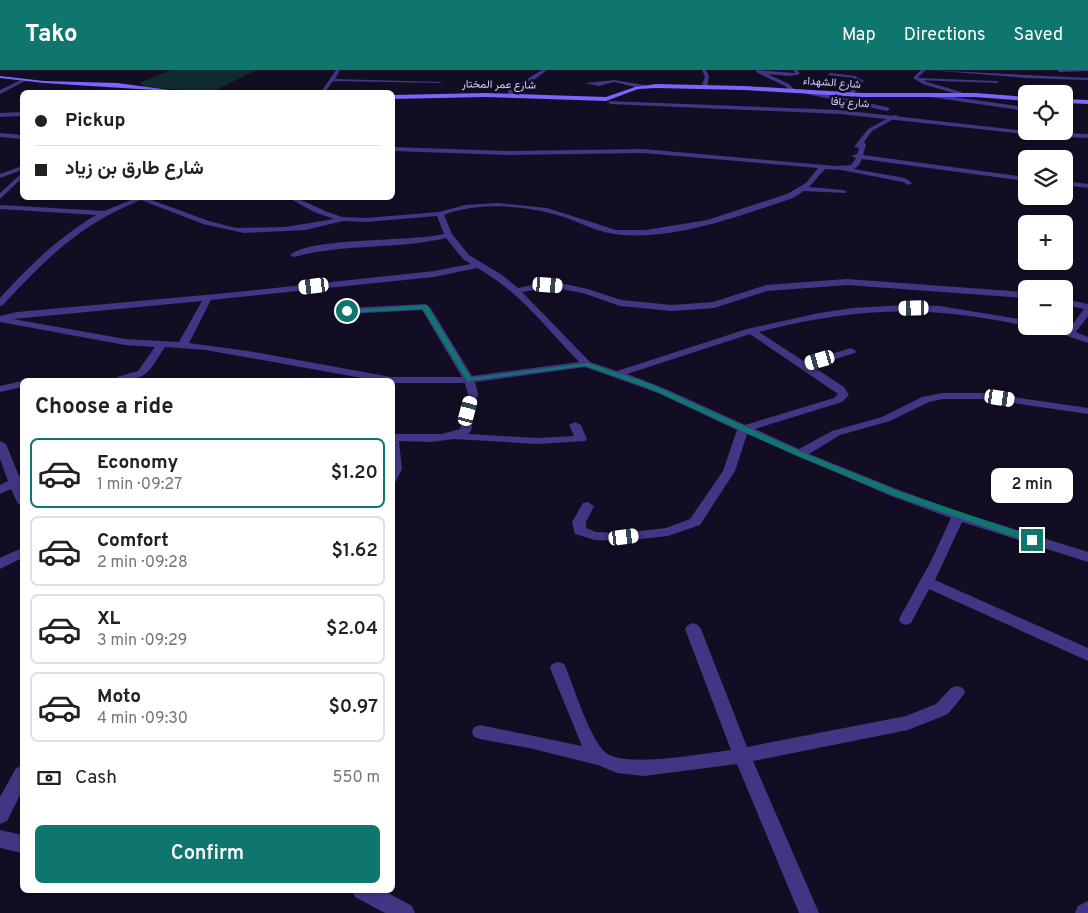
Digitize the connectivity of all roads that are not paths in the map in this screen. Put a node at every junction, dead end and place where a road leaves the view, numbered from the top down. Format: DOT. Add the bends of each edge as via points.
graph roads {
  1 [pos="338,70"];
  2 [pos="546,70"];
  3 [pos="704,70"];
  4 [pos="759,70"];
  5 [pos="795,70"];
  6 [pos="924,70"];
  7 [pos="931,70"];
  8 [pos="1088,70"];
  9 [pos="1044,71"];
  10 [pos="1053,71"];
  11 [pos="830,74"];
  12 [pos="608,76"];
  13 [pos="0,77"];
  14 [pos="1032,77"];
  15 [pos="917,79"];
  16 [pos="1088,79"];
  17 [pos="332,80"];
  18 [pos="23,81"];
  19 [pos="614,81"];
  20 [pos="440,82"];
  21 [pos="1001,82"];
  22 [pos="588,83"];
  23 [pos="644,87"];
  24 [pos="704,87"];
  25 [pos="144,90"];
  26 [pos="163,90"];
  27 [pos="324,90"];
  28 [pos="792,90"];
  29 [pos="0,92"];
  30 [pos="801,92"];
  31 [pos="511,95"];
  32 [pos="852,95"];
  33 [pos="960,95"];
  34 [pos="932,96"];
  35 [pos="395,97"];
  36 [pos="395,97"];
  37 [pos="1018,99"];
  38 [pos="610,100"];
  39 [pos="1073,102"];
  40 [pos="1088,103"];
  41 [pos="1018,107"];
  42 [pos="20,114"];
  43 [pos="0,115"];
  44 [pos="915,117"];
  45 [pos="892,118"];
  46 [pos="1018,129"];
  47 [pos="1073,134"];
  48 [pos="0,135"];
  49 [pos="1088,135"];
  50 [pos="20,137"];
  51 [pos="395,149"];
  52 [pos="858,156"];
  53 [pos="20,168"];
  54 [pos="842,168"];
  55 [pos="818,169"];
  56 [pos="0,174"];
  57 [pos="20,177"];
  58 [pos="1016,178"];
  59 [pos="1018,181"];
  60 [pos="909,183"];
  61 [pos="1073,184"];
  62 [pos="1088,186"];
  63 [pos="804,189"];
  64 [pos="843,192"];
  65 [pos="0,197"];
  66 [pos="136,200"];
  67 [pos="146,200"];
  68 [pos="296,200"];
  69 [pos="0,207"];
  70 [pos="103,213"];
  71 [pos="440,214"];
  72 [pos="342,219"];
  73 [pos="448,235"];
  74 [pos="294,254"];
  75 [pos="477,265"];
  76 [pos="516,291"];
  77 [pos="1018,294"];
  78 [pos="208,298"];
  79 [pos="0,303"];
  80 [pos="1073,305"];
  81 [pos="1088,309"];
  82 [pos="347,311"];
  83 [pos="0,319"];
  84 [pos="1018,321"];
  85 [pos="1073,329"];
  86 [pos="753,332"];
  87 [pos="1073,334"];
  88 [pos="1088,340"];
  89 [pos="162,344"];
  90 [pos="182,346"];
  91 [pos="851,351"];
  92 [pos="586,364"];
  93 [pos="804,365"];
  94 [pos="618,374"];
  95 [pos="124,378"];
  96 [pos="380,378"];
  97 [pos="395,380"];
  98 [pos="469,380"];
  99 [pos="20,384"];
  100 [pos="0,389"];
  101 [pos="1088,411"];
  102 [pos="575,425"];
  103 [pos="743,429"];
  104 [pos="458,436"];
  105 [pos="395,437"];
  106 [pos="0,444"];
  107 [pos="800,454"];
  108 [pos="395,458"];
  109 [pos="395,471"];
  110 [pos="18,481"];
  111 [pos="0,490"];
  112 [pos="588,506"];
  113 [pos="958,516"];
  114 [pos="20,554"];
  115 [pos="1088,557"];
  116 [pos="0,564"];
  117 [pos="926,582"];
  118 [pos="906,619"];
  119 [pos="693,629"];
  120 [pos="1088,655"];
  121 [pos="558,668"];
  122 [pos="957,693"];
  123 [pos="480,732"];
  124 [pos="742,756"];
  125 [pos="599,758"];
  126 [pos="20,778"];
  127 [pos="0,815"];
  128 [pos="0,839"];
  129 [pos="20,844"];
  130 [pos="368,893"];
  131 [pos="1088,911"];
  132 [pos="406,913"];
  133 [pos="809,913"];
  134 [pos="1085,913"];
  1 -- 17 [label="street"];
  2 -- 31 [label="street" via="510,92"];
  3 -- 24 [label="street" via="707,78"];
  4 -- 5 [label="street" via="798,74"];
  4 -- 28 [label="street"];
  6 -- 15 [label="street" via="915,76"];
  7 -- 14 [label="street"];
  8 -- 10 [label="street"];
  9 -- 14 [label="street" via="1029,72"];
  11 -- 32 [label="street" via="862,81"];
  12 -- 19 [label="street" via="616,78"];
  13 -- 18 [label="main road"];
  13 -- 26 [label="main road"];
  14 -- 16 [label="street"];
  15 -- 21 [label="street"];
  15 -- 33 [label="street"];
  17 -- 20 [label="street"];
  17 -- 27 [label="street"];
  18 -- 25 [label="main road"];
  18 -- 29 [label="street"];
  19 -- 22 [label="street"];
  19 -- 23 [label="street"];
  23 -- 24 [label="main road, شارع الشهداء"];
  23 -- 38 [label="main road, شارع الشهداء"];
  24 -- 28 [label="main road, شارع الشهداء"];
  28 -- 30 [label="main road, شارع الشهداء"];
  30 -- 32 [label="main road, شارع الشهداء"];
  30 -- 34 [label="main road, شارع الشهداء"];
  30 -- 38 [label="main road, شارع الشهداء" via="651,88 635,90"];
  30 -- 44 [label="street"];
  31 -- 35 [label="main road, شارع عمر المختار"];
  31 -- 38 [label="main road, شارع عمر المختار"];
  32 -- 33 [label="main road, شارع الشهداء"];
  33 -- 34 [label="main road, شارع الشهداء"];
  33 -- 37 [label="main road, شارع الشهداء"];
  34 -- 41 [label="street"];
  36 -- 38 [label="main road, شارع عمر المختار"];
  38 -- 45 [label="street, شارع يافا"];
  38 -- 45 [label="street, شارع يافا" via="841,111"];
  39 -- 40 [label="main road"];
  42 -- 43 [label="street"];
  44 -- 45 [label="street"];
  44 -- 46 [label="street"];
  44 -- 49 [label="street" via="1036,133"];
  45 -- 52 [label="street" via="870,130 861,142 863,145"];
  47 -- 49 [label="street"];
  48 -- 50 [label="street"];
  51 -- 55 [label="street" via="508,153 643,151"];
  52 -- 54 [label="street" via="856,165"];
  52 -- 55 [label="street" via="849,164"];
  52 -- 58 [label="street"];
  53 -- 56 [label="street"];
  54 -- 55 [label="street"];
  54 -- 60 [label="street"];
  55 -- 63 [label="street"];
  57 -- 65 [label="street"];
  58 -- 59 [label="street"];
  61 -- 62 [label="street"];
  63 -- 64 [label="street"];
  63 -- 71 [label="street" via="707,222 643,232 605,230 559,213 531,208 458,207"];
  66 -- 70 [label="street"];
  67 -- 72 [label="street" via="230,229 302,228"];
  68 -- 72 [label="street"];
  69 -- 70 [label="street"];
  70 -- 79 [label="street" via="46,253"];
  71 -- 72 [label="street"];
  71 -- 73 [label="street"];
  73 -- 74 [label="street" via="408,242 330,246"];
  73 -- 75 [label="street"];
  75 -- 76 [label="street"];
  75 -- 78 [label="street" via="444,272"];
  76 -- 77 [label="street" via="560,286 620,303 672,308 714,305 766,288 847,282"];
  76 -- 92 [label="street"];
  78 -- 83 [label="street"];
  78 -- 90 [label="street"];
  80 -- 81 [label="street"];
  81 -- 85 [label="street"];
  82 -- 98 [label="street" via="425,307"];
  83 -- 89 [label="street" via="111,340"];
  84 -- 86 [label="street" via="971,312 886,308 834,314"];
  86 -- 93 [label="street"];
  86 -- 94 [label="street"];
  87 -- 88 [label="street"];
  89 -- 90 [label="street"];
  89 -- 95 [label="street" via="142,373"];
  90 -- 96 [label="street"];
  91 -- 93 [label="street"];
  92 -- 94 [label="street"];
  92 -- 98 [label="street"];
  93 -- 103 [label="street" via="840,388 844,395 838,400"];
  94 -- 103 [label="street"];
  97 -- 98 [label="street"];
  98 -- 104 [label="street" via="473,394 465,431"];
  99 -- 100 [label="street"];
  101 -- 107 [label="street" via="986,396 926,398 886,419 836,434"];
  102 -- 104 [label="street" via="580,439"];
  103 -- 107 [label="street"];
  103 -- 112 [label="street" via="729,471 695,522 668,532 624,537 595,536 580,531 579,522"];
  104 -- 105 [label="street"];
  106 -- 110 [label="street"];
  107 -- 113 [label="street"];
  108 -- 109 [label="street"];
  110 -- 111 [label="street"];
  113 -- 115 [label="street"];
  113 -- 117 [label="street"];
  114 -- 116 [label="street"];
  117 -- 118 [label="street"];
  117 -- 120 [label="street"];
  119 -- 124 [label="street"];
  121 -- 125 [label="street" via="585,736"];
  122 -- 124 [label="street" via="942,709 908,723"];
  123 -- 125 [label="street"];
  124 -- 125 [label="street" via="644,768 617,765"];
  124 -- 133 [label="street"];
  126 -- 127 [label="street"];
  128 -- 129 [label="street"];
  130 -- 132 [label="street"];
  131 -- 134 [label="street"];
}
